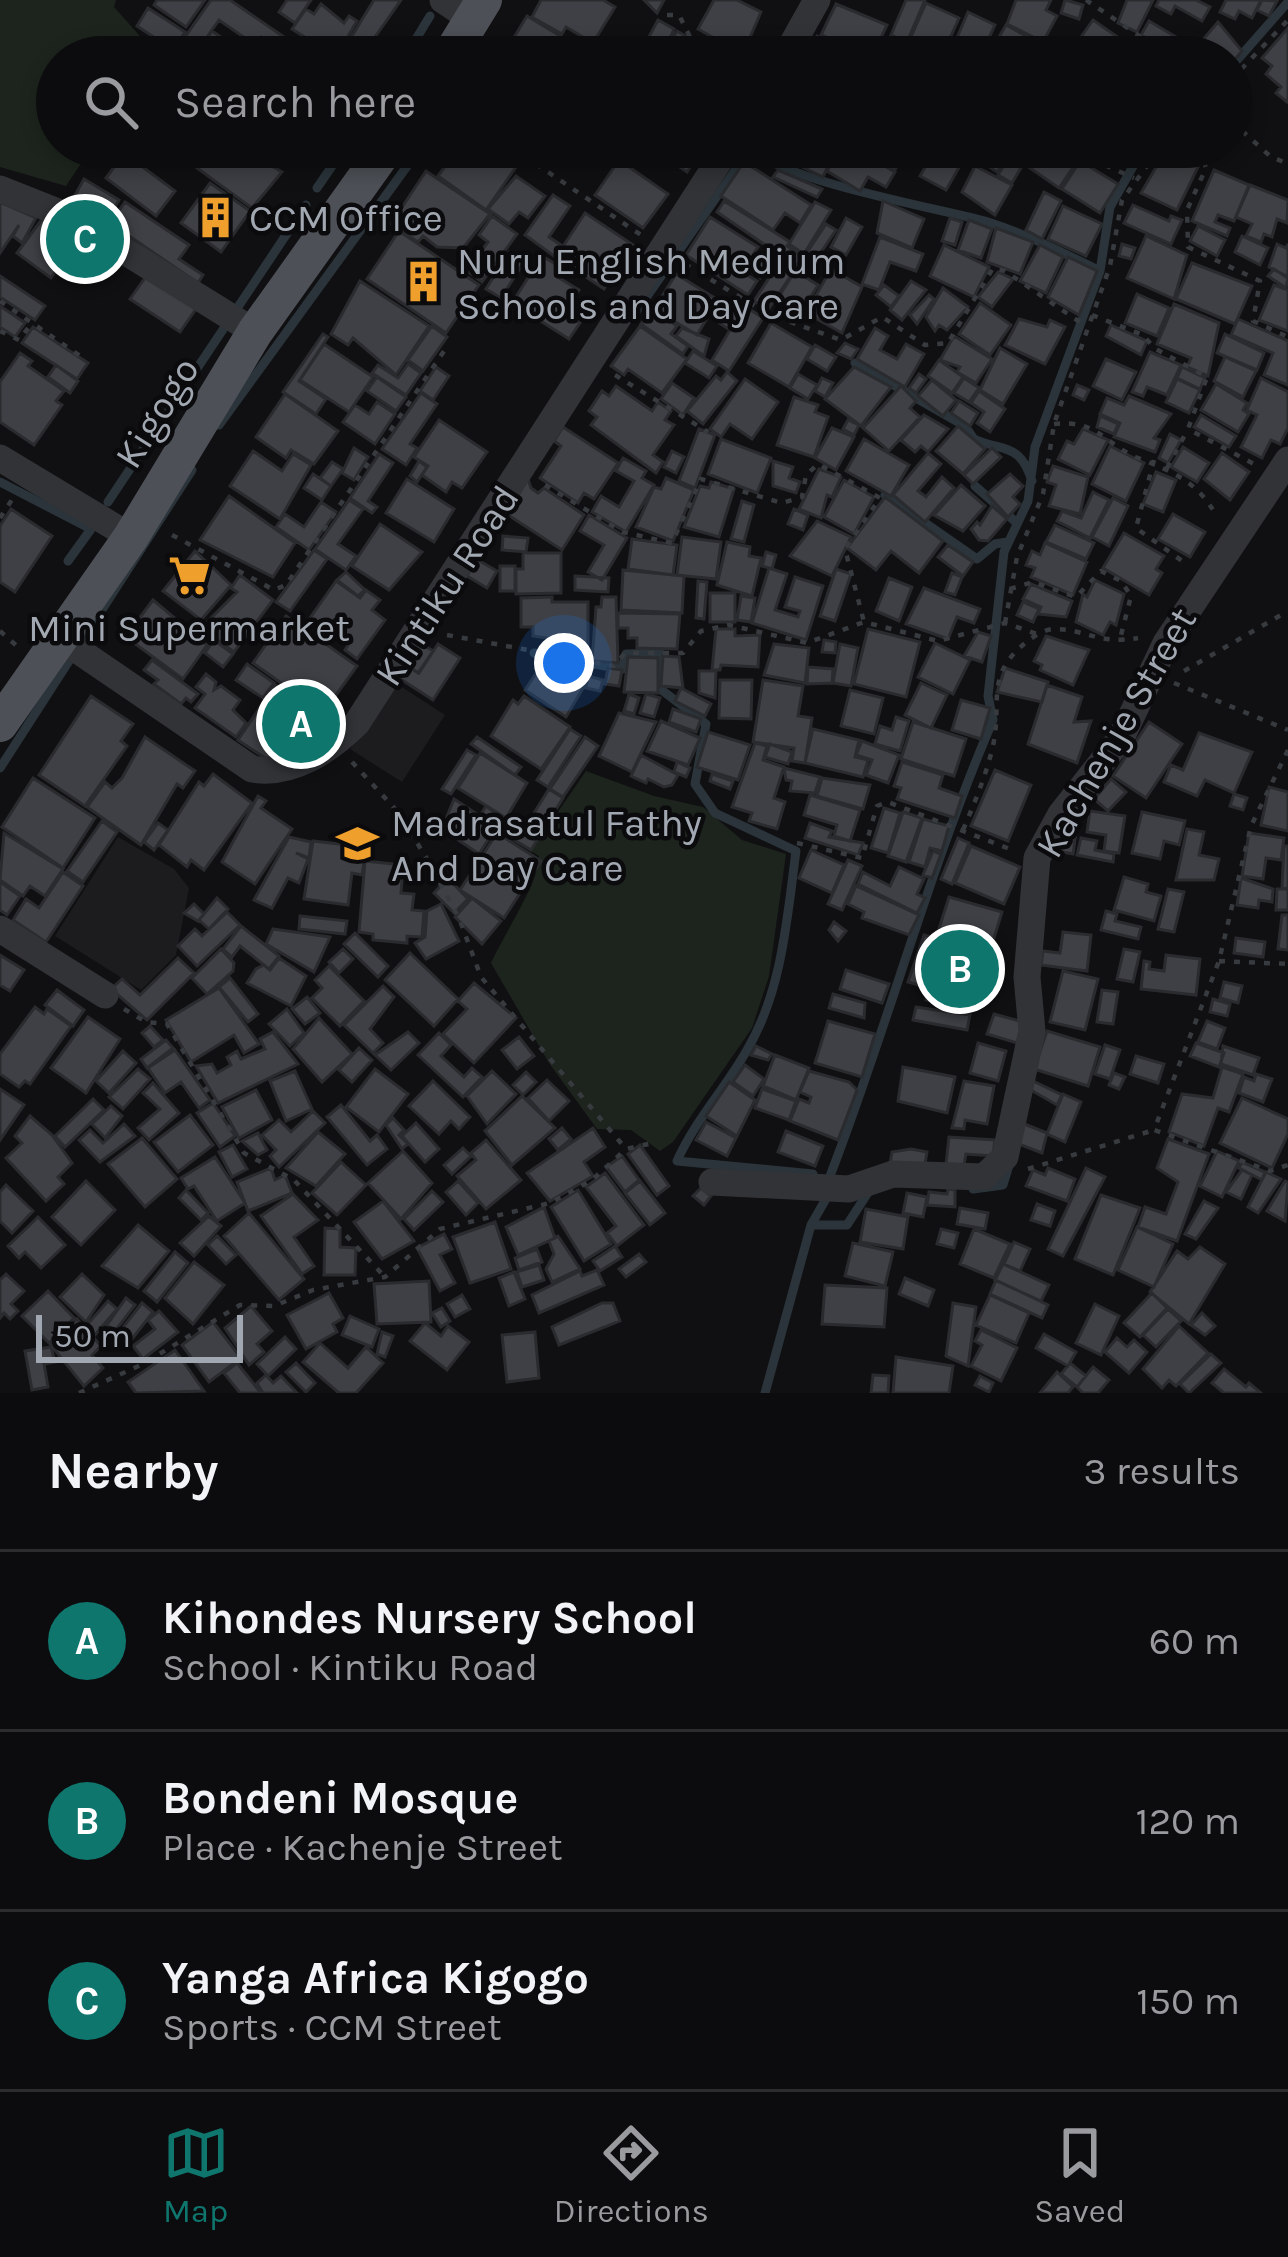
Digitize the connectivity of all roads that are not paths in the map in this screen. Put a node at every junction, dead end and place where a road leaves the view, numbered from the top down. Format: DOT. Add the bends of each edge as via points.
graph roads {
  1 [pos="466,7"];
  2 [pos="813,9"];
  3 [pos="456,36"];
  4 [pos="797,36"];
  5 [pos="372,168"];
  6 [pos="715,168"];
  7 [pos="0,189"];
  8 [pos="255,332"];
  9 [pos="0,458"];
  10 [pos="1283,467"];
  11 [pos="136,527"];
  12 [pos="57,636"];
  13 [pos="0,724"];
  14 [pos="0,929"];
  15 [pos="105,995"];
  16 [pos="712,1182"];
  1 -- 3 [label="main road"];
  2 -- 4 [label="street"];
  5 -- 8 [label="main road, Kigogo"];
  6 -- 12 [label="street, Kintiku Road" via="357,723 334,745 300,764 252,770"];
  7 -- 8 [label="street" via="68,216"];
  8 -- 11 [label="main road, Kigogo"];
  9 -- 11 [label="street"];
  10 -- 16 [label="street, Kachenje Street" via="1166,644 1121,738 1037,858 1028,959 1032,1031 1005,1157 989,1175 893,1174 831,1190"];
  11 -- 12 [label="main road, Kigogo"];
  12 -- 13 [label="main road, Kigogo"];
  14 -- 15 [label="street"];
}
